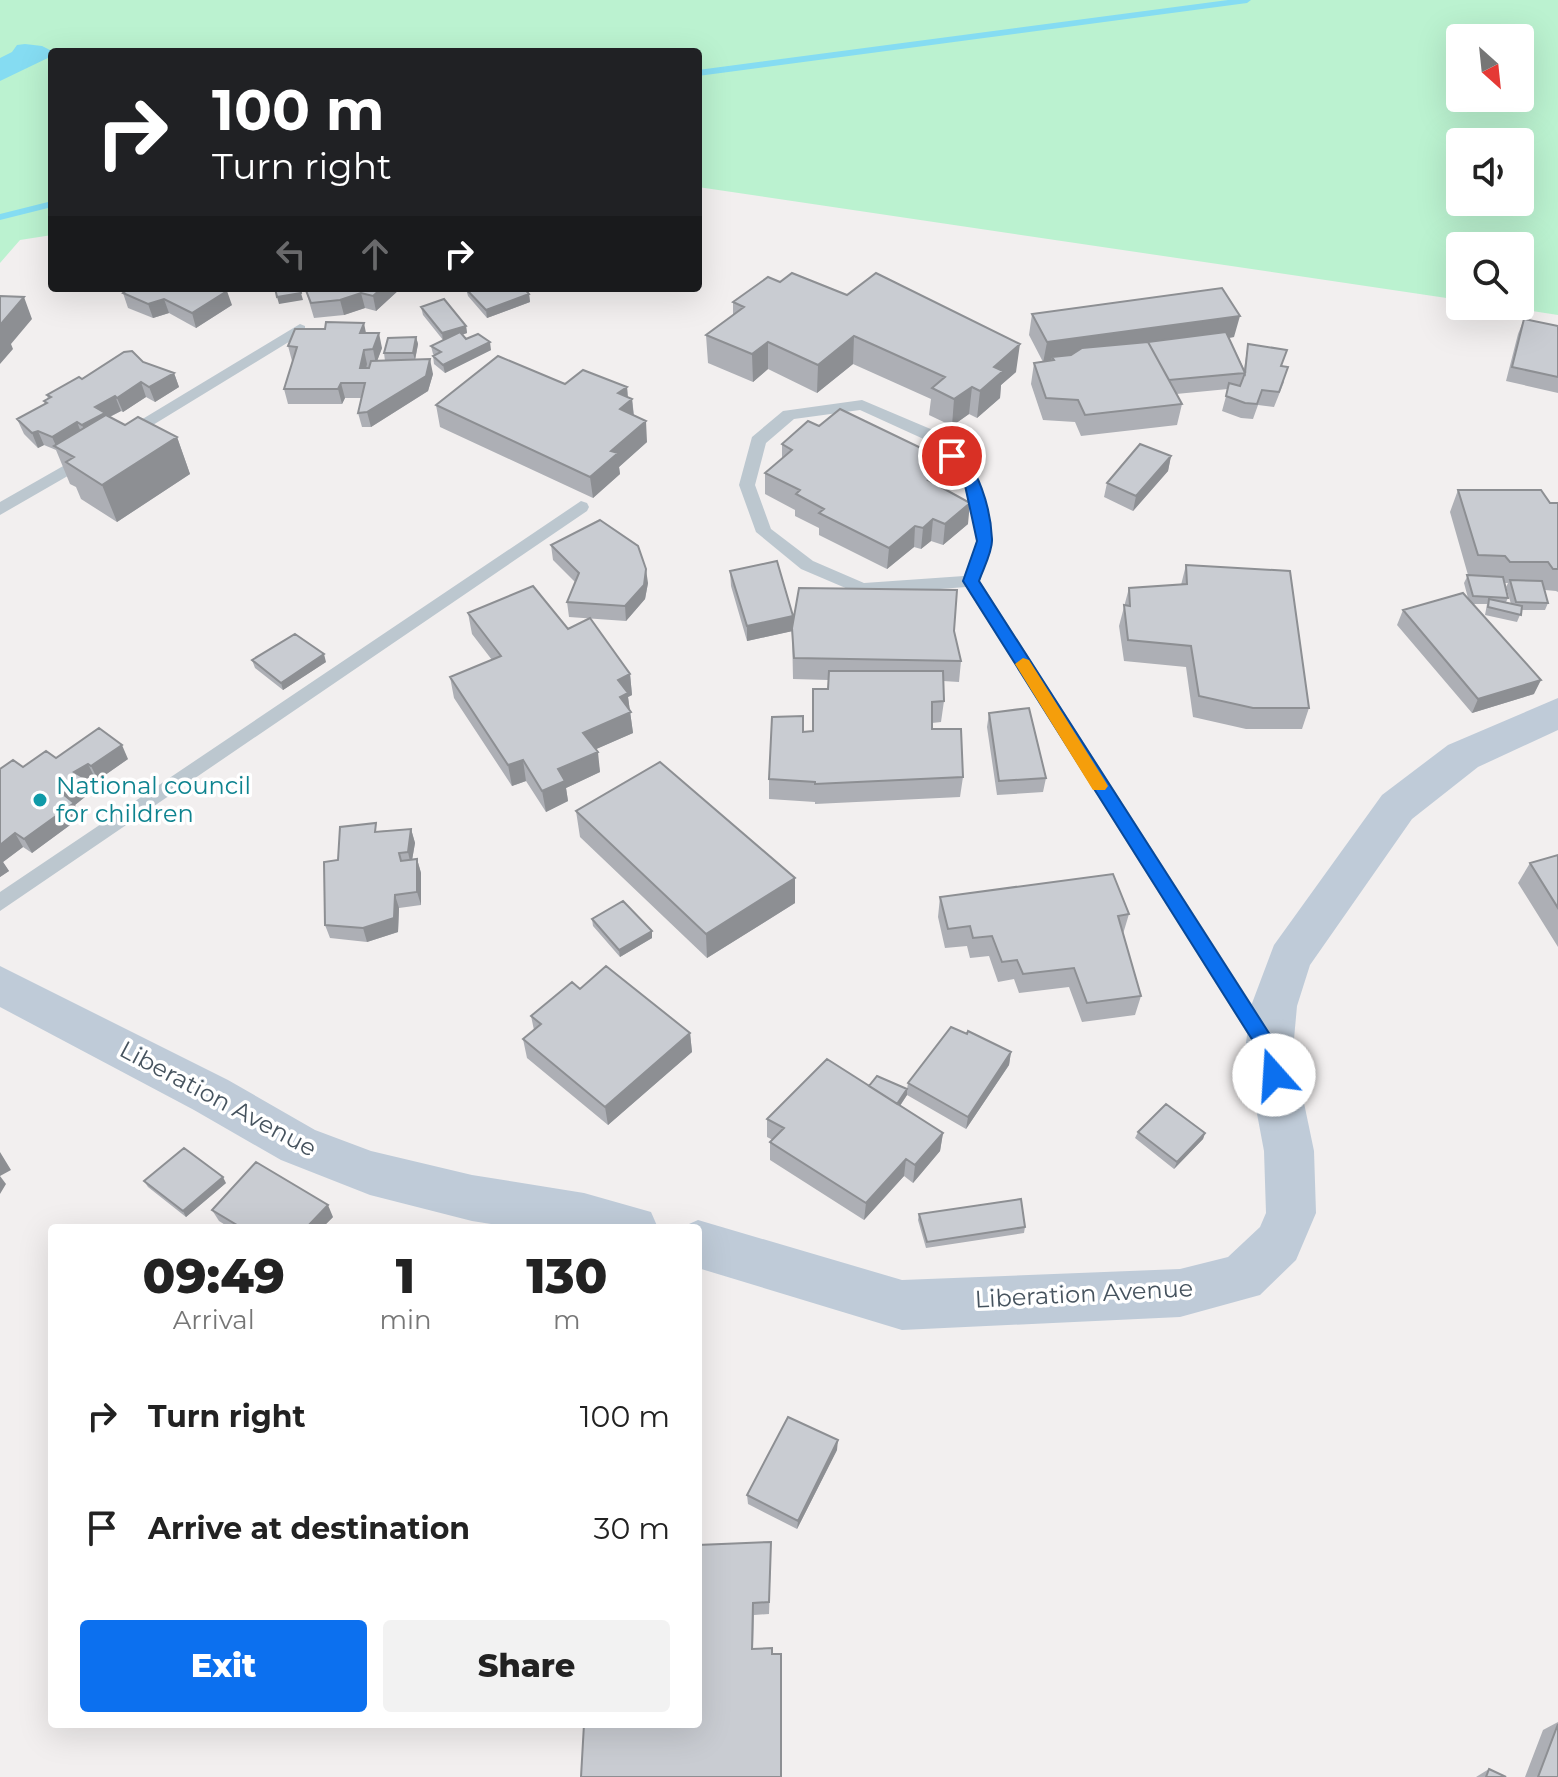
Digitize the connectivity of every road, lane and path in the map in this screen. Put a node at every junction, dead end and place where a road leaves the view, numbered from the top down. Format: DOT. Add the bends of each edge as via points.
graph roads {
  1 [pos="300,329"];
  2 [pos="581,507"];
  3 [pos="0,509"];
  4 [pos="971,581"];
  5 [pos="1558,713"];
  6 [pos="0,903"];
  7 [pos="0,985"];
  8 [pos="1269,1050"];
  9 [pos="617,1224"];
  10 [pos="702,1245"];
  1 -- 3 [label="lane"];
  2 -- 6 [label="lane"];
  4 -- 4 [label="lane" via="985,541 970,474 934,437 862,405 789,415 758,441 747,485 764,532 807,565 862,589"];
  4 -- 8 [label="lane"];
  5 -- 8 [label="main road, Liberation Avenue" via="1463,756 1397,807 1290,958 1274,1006"];
  7 -- 9 [label="main road, Liberation Avenue" via="298,1145 370,1173"];
  8 -- 10 [label="main road, Liberation Avenue" via="1289,1151 1291,1213 1278,1243 1242,1278 1180,1293 902,1305"];
}
